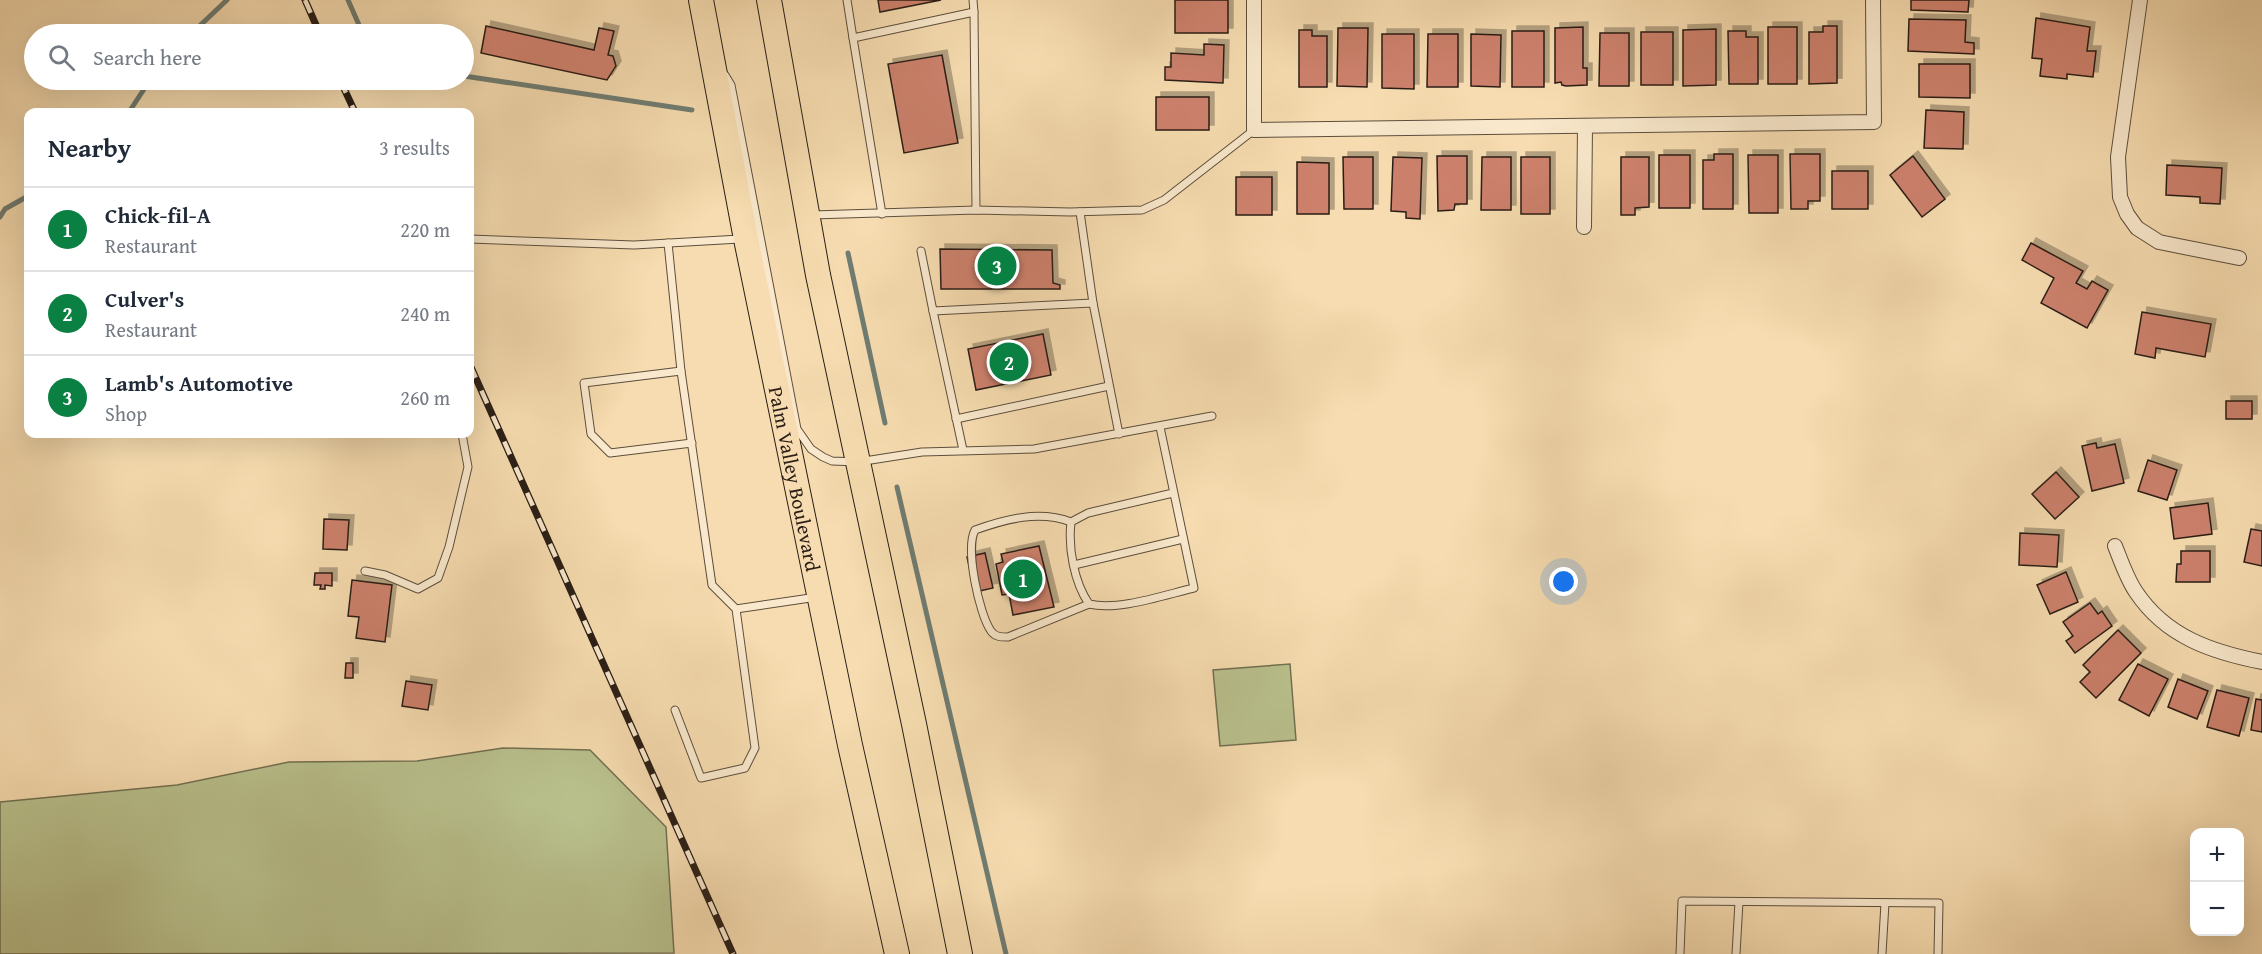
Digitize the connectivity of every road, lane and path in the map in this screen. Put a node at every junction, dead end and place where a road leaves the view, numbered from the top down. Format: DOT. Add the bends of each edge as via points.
graph roads {
  1 [pos="700,0"];
  2 [pos="769,0"];
  3 [pos="846,0"];
  4 [pos="973,0"];
  5 [pos="1254,0"];
  6 [pos="1873,0"];
  7 [pos="2140,0"];
  8 [pos="974,12"];
  9 [pos="853,38"];
  10 [pos="709,47"];
  11 [pos="1585,126"];
  12 [pos="1254,130"];
  13 [pos="976,210"];
  14 [pos="1080,212"];
  15 [pos="882,214"];
  16 [pos="807,215"];
  17 [pos="1584,227"];
  18 [pos="474,239"];
  19 [pos="746,239"];
  20 [pos="668,243"];
  21 [pos="921,251"];
  22 [pos="2239,258"];
  23 [pos="1093,303"];
  24 [pos="933,310"];
  25 [pos="681,371"];
  26 [pos="1109,386"];
  27 [pos="1212,416"];
  28 [pos="956,419"];
  29 [pos="1160,427"];
  30 [pos="1119,434"];
  31 [pos="463,438"];
  32 [pos="692,443"];
  33 [pos="963,450"];
  34 [pos="858,462"];
  35 [pos="1173,493"];
  36 [pos="1071,522"];
  37 [pos="1184,539"];
  38 [pos="2115,546"];
  39 [pos="1074,564"];
  40 [pos="365,571"];
  41 [pos="819,596"];
  42 [pos="1089,604"];
  43 [pos="736,609"];
  44 [pos="2262,662"];
  45 [pos="675,710"];
  46 [pos="1739,902"];
  47 [pos="1885,903"];
  48 [pos="897,954"];
  49 [pos="960,954"];
  50 [pos="1680,954"];
  51 [pos="1736,954"];
  52 [pos="1882,954"];
  53 [pos="1938,954"];
  1 -- 10 [label="highway, Palm Valley Boulevard"];
  2 -- 16 [label="highway"];
  3 -- 9 [label="lane"];
  4 -- 8 [label="lane"];
  5 -- 12 [label="street"];
  6 -- 11 [label="street" via="1874,122"];
  7 -- 22 [label="street" via="2118,157 2120,197 2137,228 2159,242"];
  8 -- 9 [label="lane"];
  8 -- 13 [label="lane"];
  9 -- 15 [label="lane"];
  10 -- 19 [label="highway, Palm Valley Boulevard"];
  10 -- 34 [label="lane" via="731,86 797,429 811,449 823,457"];
  11 -- 12 [label="street"];
  11 -- 17 [label="street"];
  12 -- 14 [label="lane" via="1164,200 1142,210"];
  13 -- 14 [label="lane"];
  13 -- 15 [label="lane"];
  14 -- 23 [label="lane"];
  15 -- 16 [label="lane"];
  16 -- 34 [label="highway"];
  18 -- 20 [label="lane"];
  19 -- 20 [label="lane"];
  19 -- 41 [label="highway, Palm Valley Boulevard"];
  20 -- 25 [label="lane"];
  21 -- 24 [label="lane"];
  23 -- 24 [label="lane"];
  23 -- 26 [label="lane"];
  24 -- 28 [label="lane"];
  25 -- 32 [label="lane"];
  25 -- 32 [label="lane" via="584,383 591,434 610,453"];
  26 -- 28 [label="lane"];
  26 -- 30 [label="lane"];
  27 -- 29 [label="lane"];
  28 -- 33 [label="lane"];
  29 -- 30 [label="lane"];
  29 -- 35 [label="lane"];
  30 -- 33 [label="lane" via="1034,449"];
  31 -- 40 [label="lane" via="468,467 438,578 418,589"];
  32 -- 43 [label="lane" via="712,585"];
  33 -- 34 [label="lane"];
  34 -- 49 [label="highway"];
  35 -- 36 [label="lane" via="1088,513"];
  35 -- 37 [label="lane"];
  36 -- 39 [label="lane" via="1069,538"];
  36 -- 42 [label="lane" via="1034,515 975,530 971,537 972,567 982,609 997,636 1008,637"];
  37 -- 39 [label="lane"];
  37 -- 42 [label="lane" via="1194,588 1123,604"];
  38 -- 44 [label="street" via="2135,591 2184,638 2208,649"];
  39 -- 42 [label="lane"];
  41 -- 43 [label="lane"];
  41 -- 48 [label="highway, Palm Valley Boulevard"];
  43 -- 45 [label="lane" via="755,748 745,768 701,778"];
  46 -- 47 [label="lane"];
  46 -- 50 [label="lane" via="1682,901"];
  46 -- 51 [label="lane"];
  47 -- 52 [label="lane"];
  47 -- 53 [label="lane" via="1939,903"];
}
